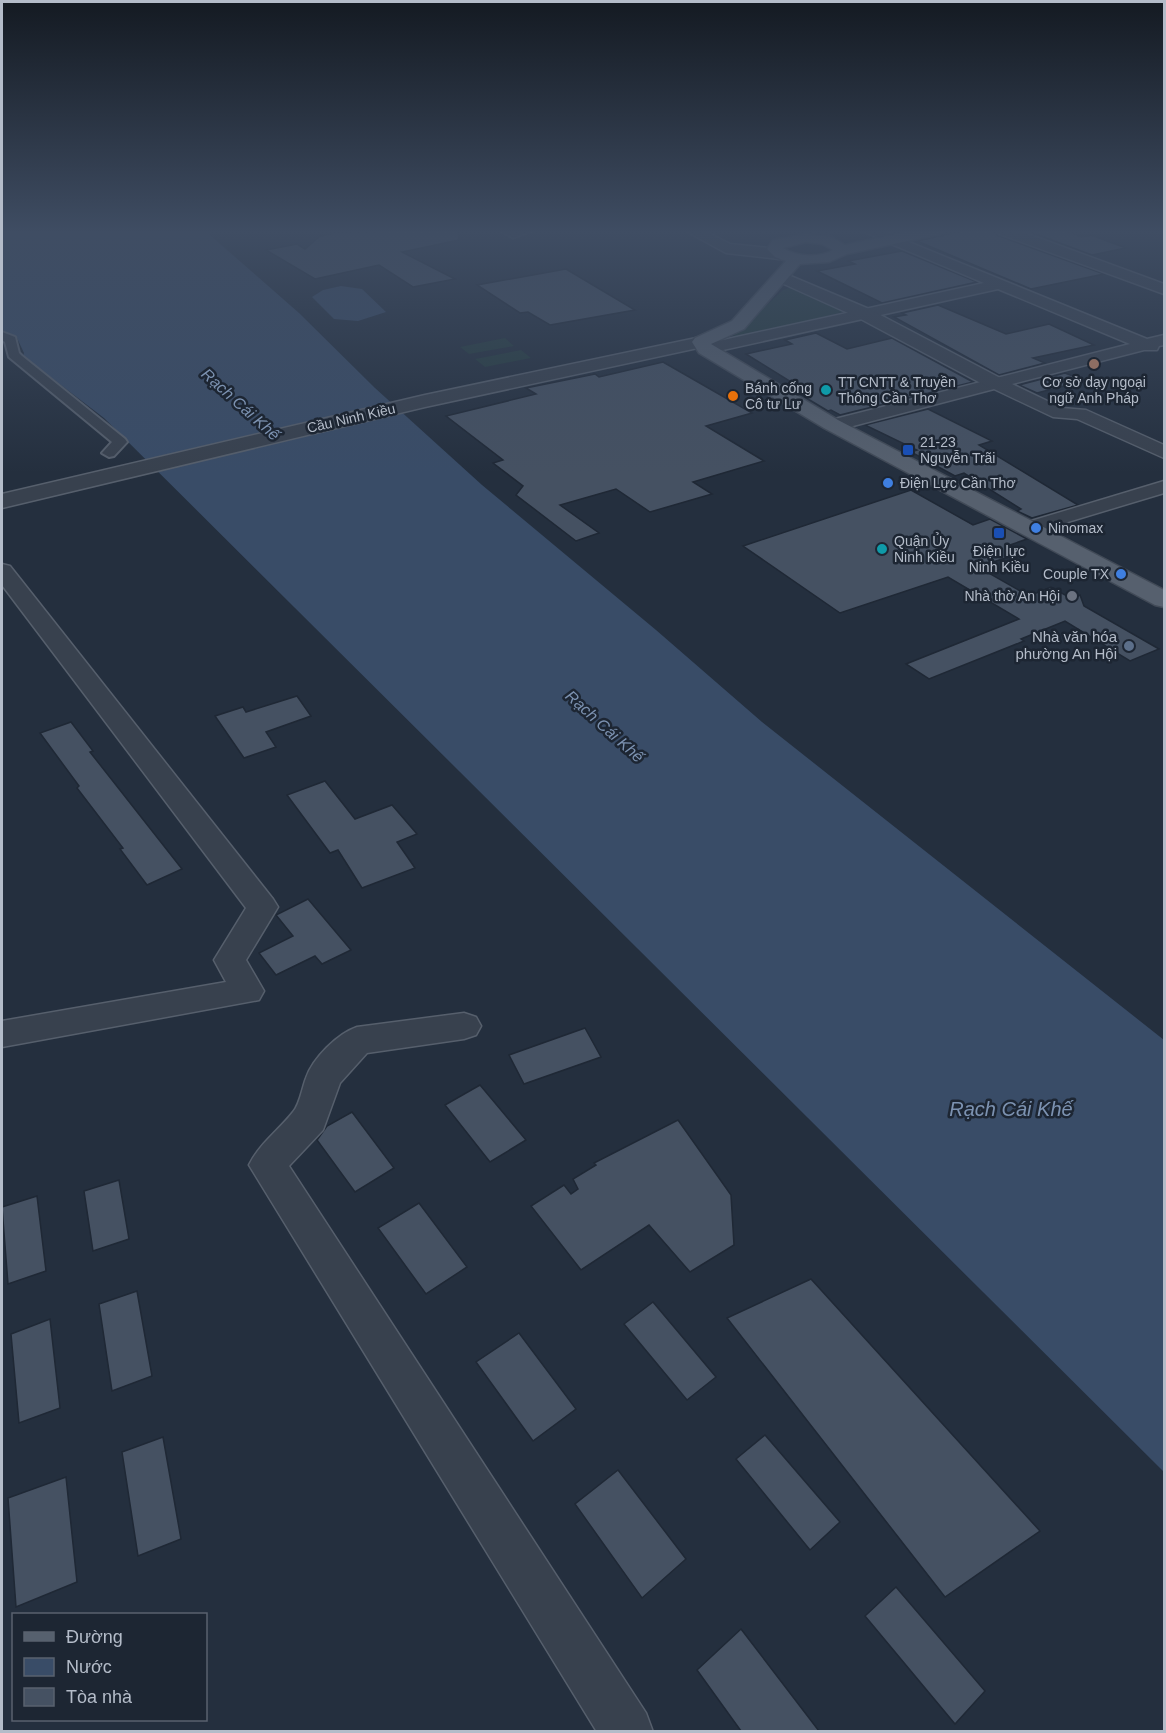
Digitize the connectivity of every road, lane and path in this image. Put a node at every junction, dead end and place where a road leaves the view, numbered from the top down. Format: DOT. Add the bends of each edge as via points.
graph roads {
  1 [pos="751,311"];
  2 [pos="858,311"];
  3 [pos="873,311"];
  4 [pos="1064,311"];
  5 [pos="863,313"];
  6 [pos="2,336"];
  7 [pos="1164,340"];
  8 [pos="1146,345"];
  9 [pos="703,346"];
  10 [pos="1164,353"];
  11 [pos="997,384"];
  12 [pos="834,425"];
  13 [pos="1164,452"];
  14 [pos="109,453"];
  15 [pos="1164,487"];
  16 [pos="1142,495"];
  17 [pos="2,501"];
  18 [pos="1164,504"];
  19 [pos="1028,528"];
  20 [pos="2,571"];
  21 [pos="1164,600"];
  22 [pos="464,1026"];
  23 [pos="2,1034"];
  24 [pos="627,1731"];
  1 -- 9 [label="main road" via="738,325"];
  2 -- 5 [label="street"];
  3 -- 5 [label="street"];
  4 -- 8 [label="street"];
  5 -- 9 [label="street"];
  5 -- 11 [label="street"];
  6 -- 14 [label="street" via="11,340 13,354 120,442"];
  7 -- 8 [label="street"];
  8 -- 10 [label="street"];
  8 -- 11 [label="street"];
  9 -- 12 [label="main road"];
  9 -- 17 [label="street, Cầu Ninh Kiều" via="636,355 425,401"];
  11 -- 12 [label="street"];
  11 -- 13 [label="street" via="1059,413 1080,414"];
  12 -- 19 [label="main road"];
  15 -- 16 [label="street"];
  16 -- 18 [label="street"];
  16 -- 19 [label="street"];
  19 -- 21 [label="main road"];
  20 -- 23 [label="street" via="262,907 230,960 247,991"];
  22 -- 24 [label="street" via="357,1041 324,1076 310,1119 268,1164"];
}
